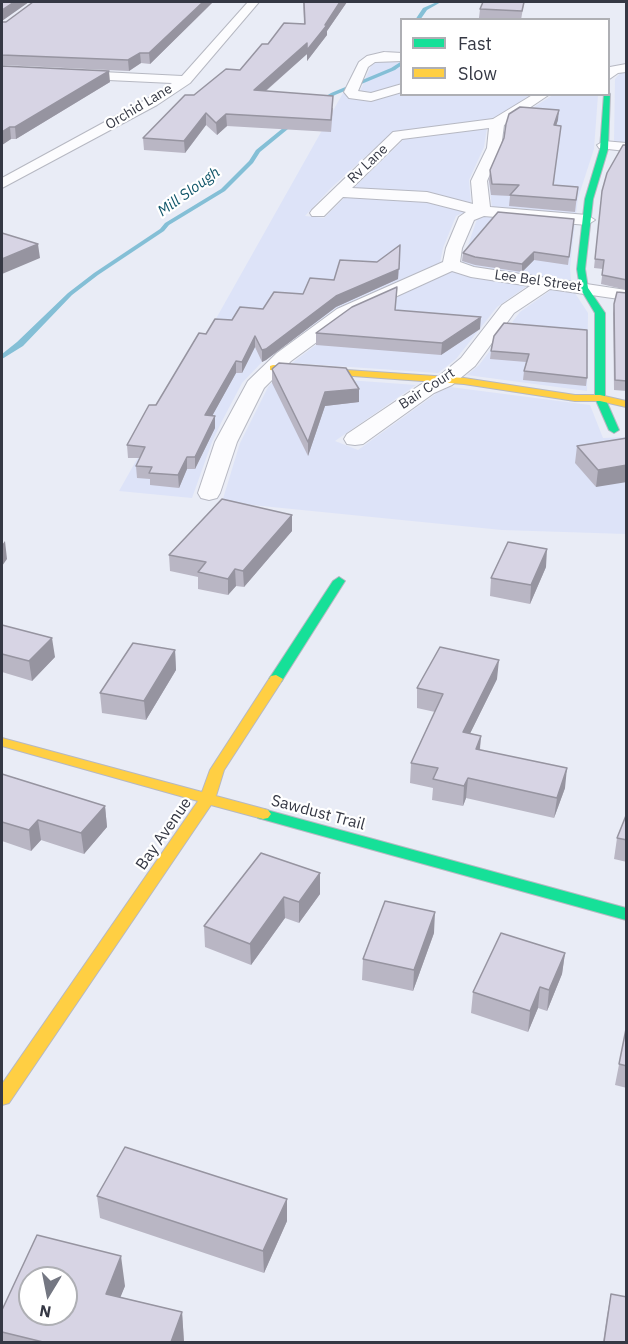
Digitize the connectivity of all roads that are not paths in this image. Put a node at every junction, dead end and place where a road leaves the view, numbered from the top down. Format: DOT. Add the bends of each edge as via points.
graph roads {
  1 [pos="254,2"];
  2 [pos="398,57"];
  3 [pos="2,71"];
  4 [pos="185,80"];
  5 [pos="400,89"];
  6 [pos="541,96"];
  7 [pos="607,96"];
  8 [pos="497,123"];
  9 [pos="604,145"];
  10 [pos="627,147"];
  11 [pos="2,184"];
  12 [pos="339,192"];
  13 [pos="482,211"];
  14 [pos="318,213"];
  15 [pos="587,220"];
  16 [pos="451,265"];
  17 [pos="545,284"];
  18 [pos="584,288"];
  19 [pos="627,295"];
  20 [pos="273,368"];
  21 [pos="445,381"];
  22 [pos="600,398"];
  23 [pos="627,404"];
  24 [pos="614,430"];
  25 [pos="355,440"];
  26 [pos="209,493"];
  27 [pos="339,581"];
  28 [pos="2,742"];
  29 [pos="207,800"];
  30 [pos="627,914"];
  31 [pos="2,1098"];
  1 -- 4 [label="street, Orchid Lane"];
  2 -- 5 [label="street" via="371,59 363,66 351,92 371,97"];
  3 -- 4 [label="street"];
  4 -- 11 [label="street, Orchid Lane"];
  6 -- 8 [label="street"];
  7 -- 9 [label="street"];
  8 -- 12 [label="street, Rv Lane" via="398,135"];
  8 -- 13 [label="street" via="494,148 479,181"];
  9 -- 10 [label="street"];
  9 -- 15 [label="street" via="588,199"];
  12 -- 13 [label="street" via="427,197"];
  12 -- 14 [label="street, Rv Lane"];
  13 -- 15 [label="street"];
  13 -- 16 [label="street" via="467,217"];
  15 -- 18 [label="street" via="581,269"];
  16 -- 17 [label="street, Lee Bel Street"];
  16 -- 20 [label="street" via="344,313"];
  17 -- 18 [label="street, Lee Bel Street"];
  17 -- 21 [label="street, Bair Court" via="508,309 468,362"];
  18 -- 19 [label="street, Lee Bel Street"];
  18 -- 22 [label="street" via="600,313"];
  20 -- 21 [label="street"];
  20 -- 26 [label="street" via="255,385 234,424"];
  21 -- 22 [label="street"];
  21 -- 25 [label="street, Bair Court" via="427,389"];
  22 -- 23 [label="street"];
  22 -- 24 [label="street"];
  27 -- 29 [label="street, Bay Avenue" via="217,770"];
  28 -- 29 [label="street, Sawdust Trail"];
  29 -- 30 [label="street, Sawdust Trail"];
  29 -- 31 [label="street, Bay Avenue"];
}
